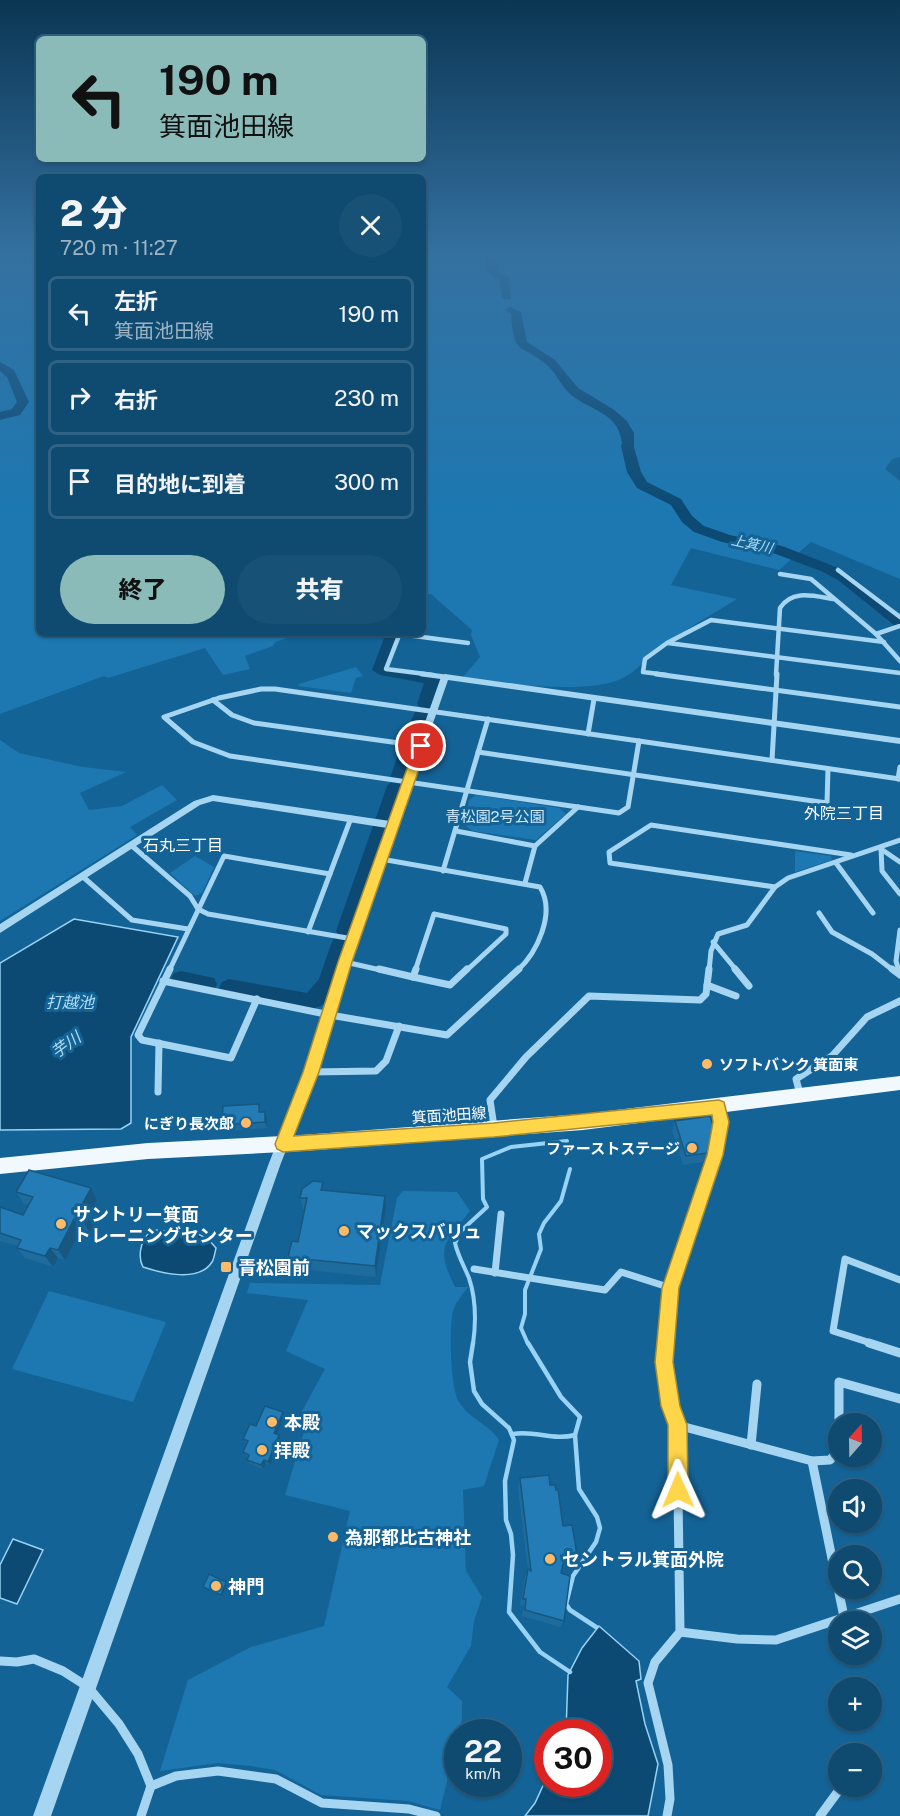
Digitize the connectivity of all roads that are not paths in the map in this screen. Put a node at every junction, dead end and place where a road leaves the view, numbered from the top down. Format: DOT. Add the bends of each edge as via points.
graph roads {
  1 [pos="838,570"];
  2 [pos="780,574"];
  3 [pos="833,600"];
  4 [pos="900,617"];
  5 [pos="899,627"];
  6 [pos="778,628"];
  7 [pos="876,634"];
  8 [pos="399,636"];
  9 [pos="415,636"];
  10 [pos="884,642"];
  11 [pos="468,643"];
  12 [pos="667,643"];
  13 [pos="776,657"];
  14 [pos="900,661"];
  15 [pos="900,673"];
  16 [pos="445,677"];
  17 [pos="777,690"];
  18 [pos="594,699"];
  19 [pos="213,700"];
  20 [pos="900,707"];
  21 [pos="433,711"];
  22 [pos="488,719"];
  23 [pos="775,724"];
  24 [pos="588,734"];
  25 [pos="639,741"];
  26 [pos="900,741"];
  27 [pos="421,746"];
  28 [pos="478,752"];
  29 [pos="772,760"];
  30 [pos="900,767"];
  31 [pos="828,769"];
  32 [pos="634,776"];
  33 [pos="899,779"];
  34 [pos="408,781"];
  35 [pos="466,790"];
  36 [pos="578,807"];
  37 [pos="351,818"];
  38 [pos="386,824"];
  39 [pos="456,831"];
  40 [pos="900,840"];
  41 [pos="131,844"];
  42 [pos="536,846"];
  43 [pos="881,848"];
  44 [pos="854,856"];
  45 [pos="381,859"];
  46 [pos="836,862"];
  47 [pos="900,862"];
  48 [pos="443,871"];
  49 [pos="330,874"];
  50 [pos="82,876"];
  51 [pos="525,883"];
  52 [pos="775,887"];
  53 [pos="900,894"];
  54 [pos="198,909"];
  55 [pos="819,913"];
  56 [pos="873,913"];
  57 [pos="0,929"];
  58 [pos="188,929"];
  59 [pos="900,930"];
  60 [pos="308,932"];
  61 [pos="353,939"];
  62 [pos="713,942"];
  63 [pos="345,962"];
  64 [pos="900,974"];
  65 [pos="413,978"];
  66 [pos="163,981"];
  67 [pos="707,985"];
  68 [pos="749,986"];
  69 [pos="736,996"];
  70 [pos="257,999"];
  71 [pos="900,1001"];
  72 [pos="330,1015"];
  73 [pos="399,1026"];
  74 [pos="159,1043"];
  75 [pos="311,1072"];
  76 [pos="900,1083"];
  77 [pos="158,1092"];
  78 [pos="800,1095"];
  79 [pos="719,1107"];
  80 [pos="494,1130"];
  81 [pos="283,1144"];
  82 [pos="0,1166"];
  83 [pos="501,1214"];
  84 [pos="474,1269"];
  85 [pos="495,1273"];
  86 [pos="900,1280"];
  87 [pos="670,1288"];
  88 [pos="900,1353"];
  89 [pos="757,1384"];
  90 [pos="900,1400"];
  91 [pos="839,1413"];
  92 [pos="677,1425"];
  93 [pos="751,1445"];
  94 [pos="828,1460"];
  95 [pos="812,1461"];
  96 [pos="900,1599"];
  97 [pos="843,1611"];
  98 [pos="863,1611"];
  99 [pos="828,1622"];
  100 [pos="680,1632"];
  101 [pos="0,1661"];
  102 [pos="88,1686"];
  103 [pos="151,1786"];
  104 [pos="834,1797"];
  105 [pos="42,1816"];
  106 [pos="141,1816"];
  107 [pos="436,1816"];
  108 [pos="667,1816"];
  109 [pos="820,1816"];
  1 -- 4 [label="street"];
  2 -- 3 [label="street" via="812,579"];
  3 -- 6 [label="street" via="790,597 780,608"];
  3 -- 7 [label="street"];
  5 -- 7 [label="street"];
  6 -- 10 [label="street"];
  6 -- 12 [label="street" via="711,620"];
  6 -- 13 [label="street"];
  7 -- 10 [label="street"];
  8 -- 16 [label="street" via="386,669"];
  9 -- 11 [label="street"];
  10 -- 14 [label="street"];
  12 -- 13 [label="street"];
  12 -- 17 [label="street" via="645,659 644,672"];
  13 -- 15 [label="street"];
  13 -- 17 [label="street"];
  16 -- 18 [label="street"];
  16 -- 21 [label="street"];
  17 -- 20 [label="street"];
  17 -- 23 [label="street"];
  18 -- 23 [label="street"];
  18 -- 24 [label="street"];
  19 -- 21 [label="street" via="257,688"];
  19 -- 27 [label="street" via="226,713 254,723"];
  19 -- 34 [label="street" via="164,717 182,737 204,749 230,756"];
  21 -- 22 [label="street"];
  21 -- 27 [label="street"];
  22 -- 24 [label="street"];
  22 -- 28 [label="street"];
  23 -- 26 [label="street"];
  23 -- 29 [label="street"];
  24 -- 25 [label="street"];
  25 -- 29 [label="street"];
  25 -- 32 [label="street"];
  27 -- 34 [label="street"];
  28 -- 32 [label="street"];
  28 -- 35 [label="street"];
  29 -- 31 [label="street"];
  30 -- 33 [label="street"];
  31 -- 32 [label="street" via="827,803"];
  31 -- 33 [label="street"];
  32 -- 36 [label="street" via="628,807 623,812"];
  34 -- 35 [label="street"];
  34 -- 38 [label="street"];
  35 -- 36 [label="street"];
  35 -- 39 [label="street"];
  36 -- 42 [label="street"];
  37 -- 38 [label="street"];
  37 -- 41 [label="street" via="213,798 197,803"];
  37 -- 49 [label="street"];
  38 -- 45 [label="street"];
  39 -- 42 [label="street"];
  39 -- 48 [label="street"];
  40 -- 43 [label="street"];
  41 -- 50 [label="street"];
  41 -- 54 [label="street" via="190,896"];
  42 -- 51 [label="street"];
  43 -- 44 [label="street"];
  43 -- 47 [label="street"];
  43 -- 53 [label="street" via="882,871"];
  44 -- 46 [label="street"];
  44 -- 52 [label="street" via="651,825 609,852 610,863"];
  45 -- 48 [label="street"];
  45 -- 61 [label="street"];
  46 -- 52 [label="street" via="788,878"];
  46 -- 56 [label="street"];
  48 -- 51 [label="street"];
  49 -- 54 [label="street" via="224,856"];
  49 -- 60 [label="street"];
  50 -- 57 [label="street"];
  50 -- 58 [label="street" via="132,920"];
  51 -- 73 [label="street" via="540,887 543,892 546,918 530,959 447,1035"];
  52 -- 62 [label="street" via="747,925 718,934"];
  54 -- 58 [label="street"];
  54 -- 60 [label="street"];
  55 -- 64 [label="street" via="832,932"];
  58 -- 66 [label="street"];
  59 -- 64 [label="street" via="896,961"];
  60 -- 61 [label="street"];
  61 -- 63 [label="street"];
  62 -- 67 [label="street"];
  62 -- 68 [label="street"];
  63 -- 65 [label="street"];
  63 -- 72 [label="street"];
  65 -- 65 [label="street" via="450,986 506,934 506,928 434,914"];
  66 -- 70 [label="street"];
  66 -- 74 [label="street" via="138,1035 142,1040"];
  67 -- 69 [label="street"];
  67 -- 80 [label="street" via="700,1000 589,996 525,1057 490,1100"];
  70 -- 72 [label="street"];
  70 -- 74 [label="street" via="231,1058"];
  71 -- 78 [label="street" via="873,1011 833,1055 796,1078"];
  72 -- 73 [label="street"];
  72 -- 75 [label="street"];
  73 -- 75 [label="street" via="387,1061 376,1071"];
  74 -- 77 [label="street"];
  75 -- 81 [label="street"];
  76 -- 78 [label="main road, 箕面池田線"];
  78 -- 79 [label="main road, 箕面池田線"];
  79 -- 80 [label="main road, 箕面池田線"];
  79 -- 87 [label="street" via="721,1122 715,1155"];
  80 -- 81 [label="main road, 箕面池田線"];
  81 -- 82 [label="main road, 箕面池田線" via="148,1150"];
  81 -- 102 [label="street"];
  83 -- 85 [label="street"];
  84 -- 85 [label="street"];
  85 -- 87 [label="street" via="605,1290 621,1272"];
  86 -- 88 [label="street" via="846,1259 833,1331"];
  87 -- 92 [label="street" via="664,1362 670,1406"];
  89 -- 93 [label="street"];
  90 -- 91 [label="street" via="840,1382"];
  92 -- 93 [label="street"];
  92 -- 100 [label="street"];
  93 -- 95 [label="street"];
  94 -- 95 [label="street"];
  95 -- 97 [label="street"];
  96 -- 98 [label="street"];
  99 -- 100 [label="street" via="776,1640"];
  100 -- 108 [label="street" via="648,1674 670,1779"];
  101 -- 102 [label="street" via="34,1659"];
  102 -- 103 [label="street" via="138,1754"];
  102 -- 105 [label="street"];
  103 -- 106 [label="street"];
  103 -- 107 [label="street" via="176,1776 218,1771 276,1779 322,1803 409,1809"];
  104 -- 109 [label="street"];
}
